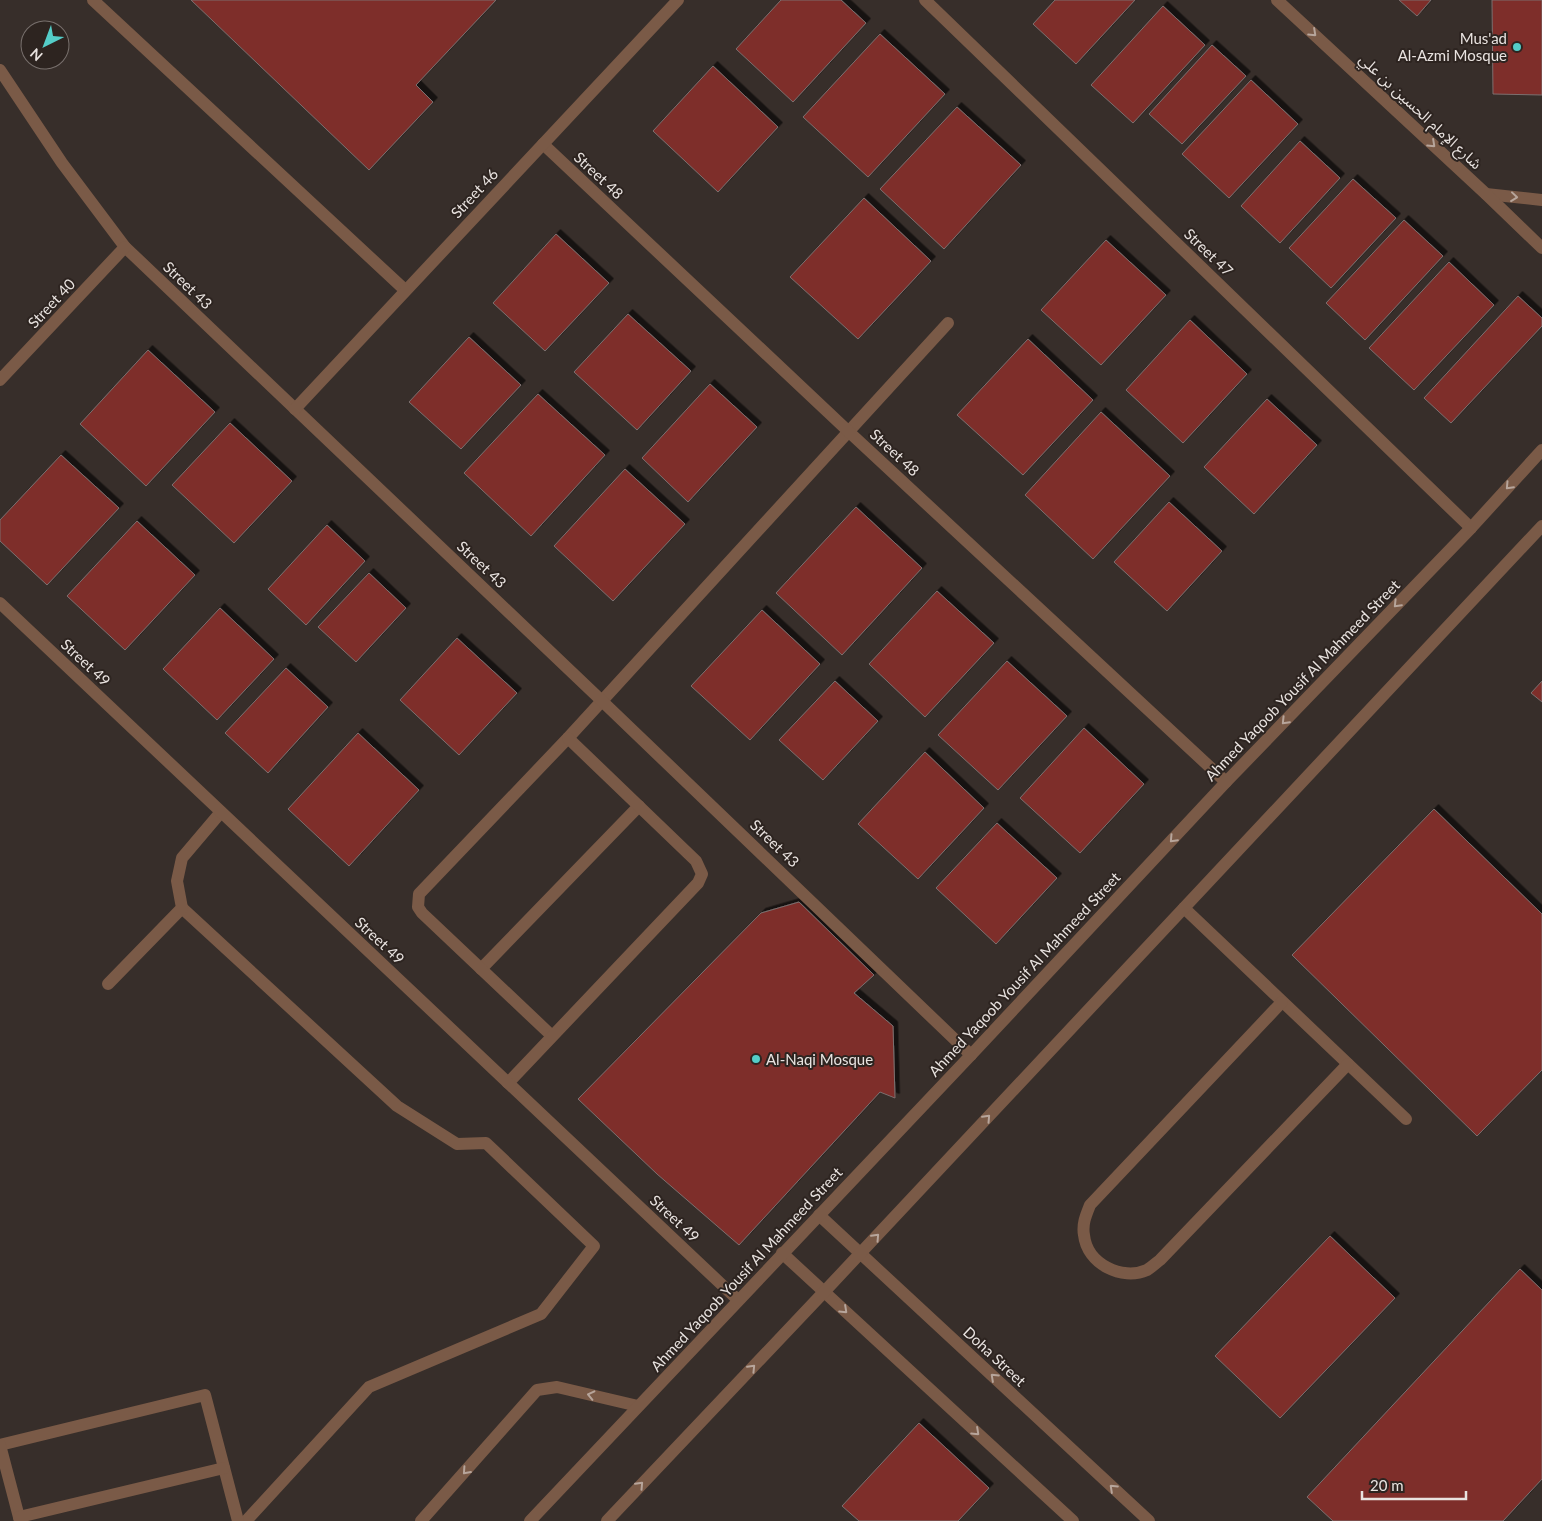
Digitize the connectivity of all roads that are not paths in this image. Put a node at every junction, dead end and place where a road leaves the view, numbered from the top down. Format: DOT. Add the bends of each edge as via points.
graph roads {
  1 [pos="93,0"];
  2 [pos="678,0"];
  3 [pos="925,0"];
  4 [pos="1277,0"];
  5 [pos="0,70"];
  6 [pos="543,144"];
  7 [pos="1486,194"];
  8 [pos="1542,200"];
  9 [pos="125,247"];
  10 [pos="1542,248"];
  11 [pos="405,290"];
  12 [pos="948,323"];
  13 [pos="0,380"];
  14 [pos="295,409"];
  15 [pos="848,431"];
  16 [pos="1542,450"];
  17 [pos="1542,526"];
  18 [pos="1471,528"];
  19 [pos="0,603"];
  20 [pos="602,701"];
  21 [pos="568,738"];
  22 [pos="1226,782"];
  23 [pos="639,806"];
  24 [pos="221,812"];
  25 [pos="182,908"];
  26 [pos="1184,908"];
  27 [pos="481,969"];
  28 [pos="108,984"];
  29 [pos="1282,1002"];
  30 [pos="552,1035"];
  31 [pos="971,1055"];
  32 [pos="1348,1064"];
  33 [pos="508,1083"];
  34 [pos="1406,1119"];
  35 [pos="819,1215"];
  36 [pos="860,1253"];
  37 [pos="782,1254"];
  38 [pos="824,1292"];
  39 [pos="738,1300"];
  40 [pos="638,1406"];
  41 [pos="0,1445"];
  42 [pos="224,1468"];
  43 [pos="19,1519"];
  44 [pos="238,1521"];
  45 [pos="246,1521"];
  46 [pos="421,1521"];
  47 [pos="530,1521"];
  48 [pos="607,1521"];
  49 [pos="1073,1521"];
  50 [pos="1149,1521"];
  1 -- 11 [label="street"];
  2 -- 6 [label="street, Street 46"];
  3 -- 18 [label="street, Street 47"];
  4 -- 7 [label="street, شارع الإمام الحسين بن علي, one-way"];
  5 -- 9 [label="street, Street 43" via="62,163"];
  6 -- 11 [label="street, Street 46"];
  6 -- 15 [label="street, Street 48"];
  7 -- 8 [label="street, one-way"];
  7 -- 10 [label="street, شارع الإمام الحسين بن علي"];
  9 -- 13 [label="street, Street 40"];
  9 -- 14 [label="street, Street 43"];
  11 -- 14 [label="street, Street 46"];
  12 -- 15 [label="street"];
  14 -- 20 [label="street, Street 43"];
  15 -- 20 [label="street"];
  15 -- 22 [label="street, Street 48"];
  16 -- 18 [label="street, Ahmed Yaqoob Yousif Al Mahmeed Street, one-way"];
  17 -- 26 [label="street"];
  18 -- 22 [label="street, Ahmed Yaqoob Yousif Al Mahmeed Street, one-way"];
  19 -- 24 [label="street, Street 49"];
  20 -- 21 [label="street"];
  20 -- 31 [label="street, Street 43"];
  21 -- 23 [label="street"];
  21 -- 27 [label="street" via="419,894 418,907 422,913"];
  22 -- 31 [label="street, Ahmed Yaqoob Yousif Al Mahmeed Street, one-way"];
  23 -- 27 [label="street"];
  23 -- 30 [label="street" via="696,861 702,874 698,882"];
  24 -- 25 [label="street" via="182,858 177,882"];
  24 -- 33 [label="street, Street 49"];
  25 -- 28 [label="street"];
  25 -- 45 [label="street" via="397,1106 457,1144 486,1143 594,1246 541,1314 369,1387"];
  26 -- 29 [label="street"];
  36 -- 26 [label="street, one-way"];
  27 -- 30 [label="street"];
  29 -- 32 [label="street"];
  29 -- 32 [label="street" via="1090,1205 1084,1220 1084,1236 1090,1252 1100,1264 1115,1272 1131,1273 1147,1270 1160,1260"];
  30 -- 33 [label="street"];
  31 -- 35 [label="street, Ahmed Yaqoob Yousif Al Mahmeed Street"];
  32 -- 34 [label="street"];
  33 -- 39 [label="street, Street 49"];
  35 -- 36 [label="street, Doha Street"];
  35 -- 37 [label="street, Ahmed Yaqoob Yousif Al Mahmeed Street"];
  36 -- 38 [label="street"];
  50 -- 36 [label="street, Doha Street, one-way"];
  37 -- 38 [label="street"];
  37 -- 39 [label="street, Ahmed Yaqoob Yousif Al Mahmeed Street"];
  48 -- 38 [label="street, one-way"];
  38 -- 49 [label="street, one-way"];
  39 -- 40 [label="street, Ahmed Yaqoob Yousif Al Mahmeed Street"];
  40 -- 46 [label="street, one-way" via="557,1387 537,1390"];
  40 -- 47 [label="street, Ahmed Yaqoob Yousif Al Mahmeed Street"];
  41 -- 42 [label="street" via="205,1395"];
  41 -- 43 [label="street"];
  42 -- 43 [label="street"];
  42 -- 44 [label="street"];
}
